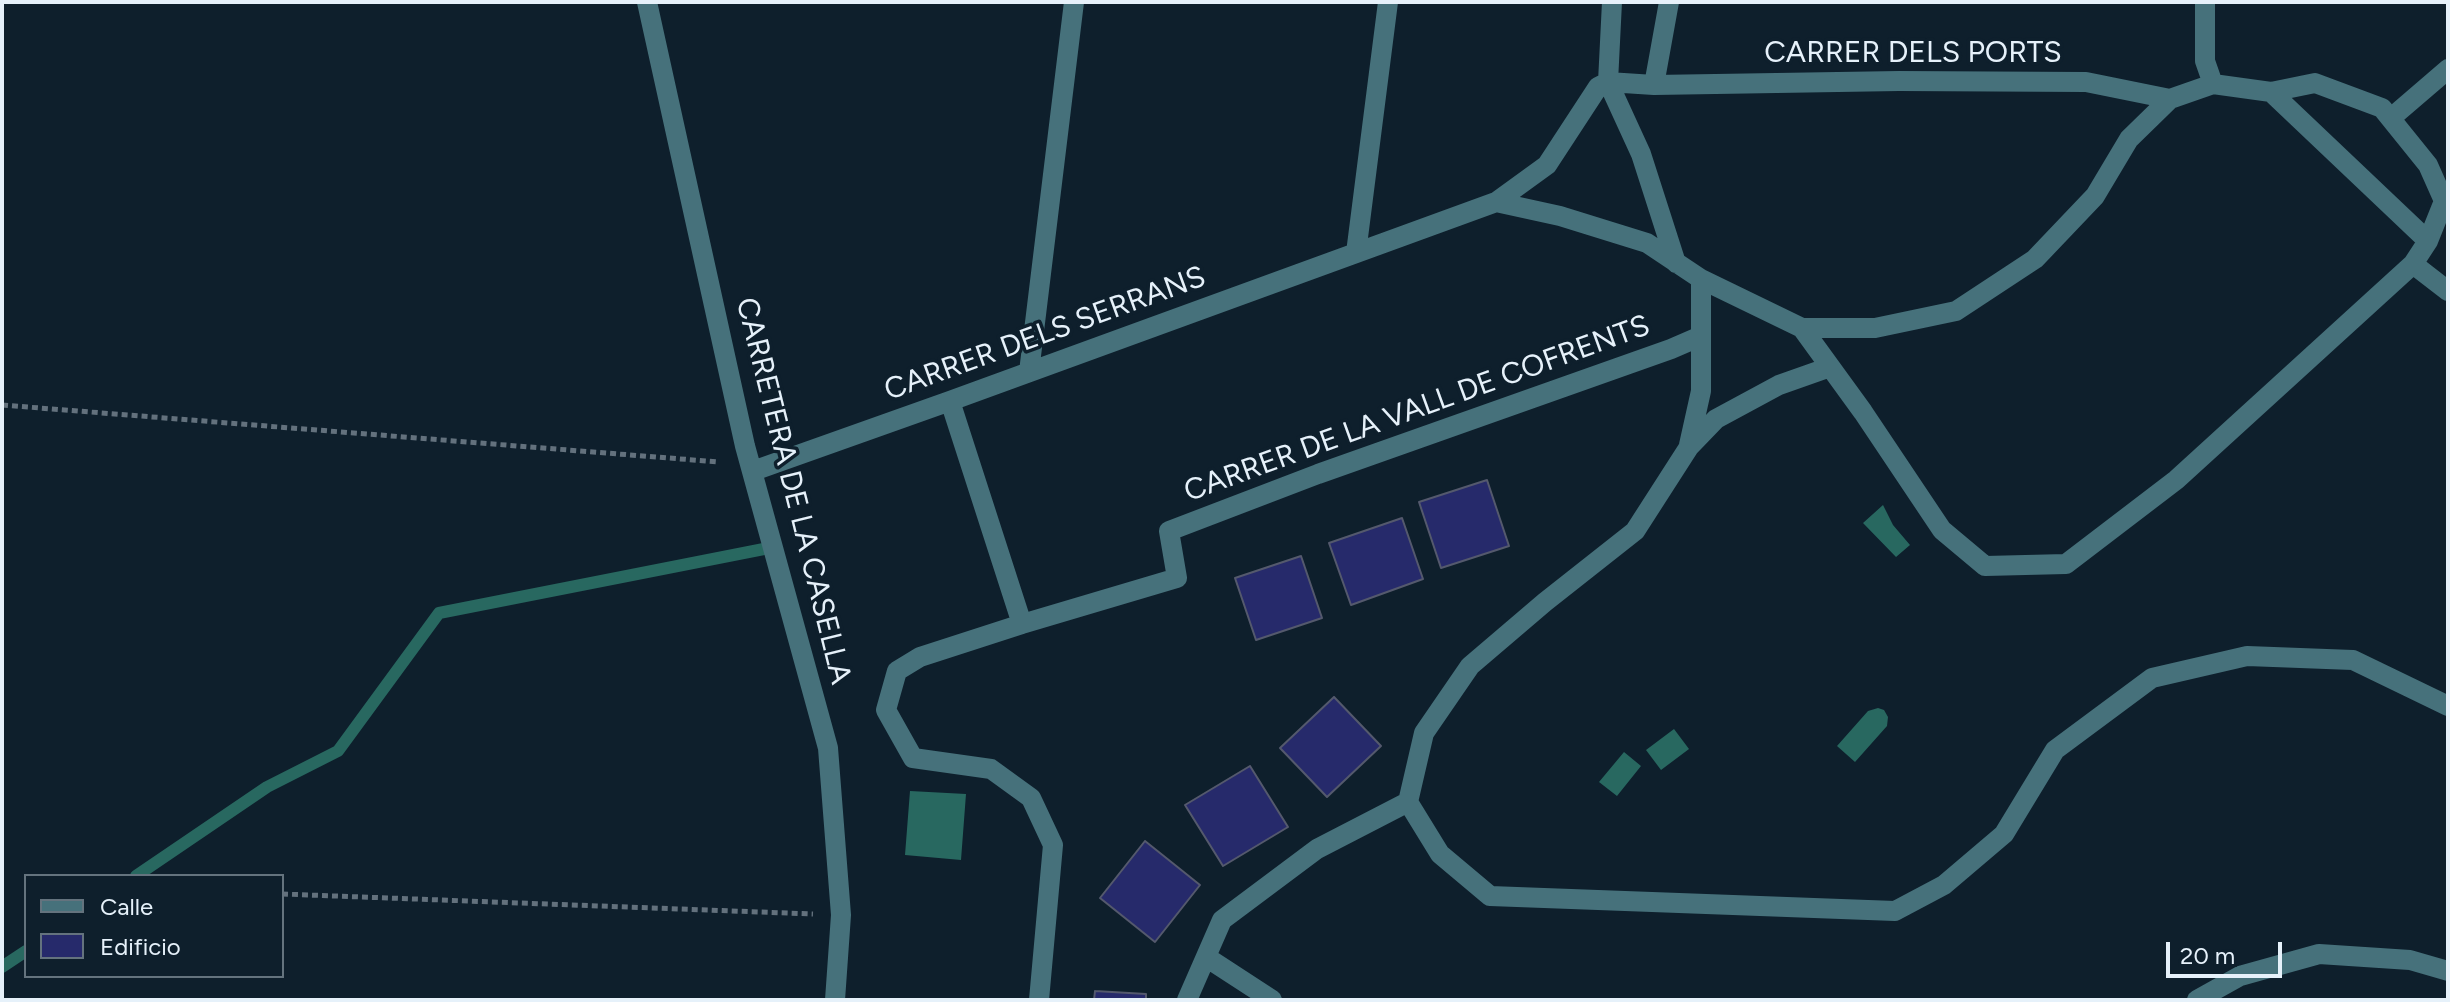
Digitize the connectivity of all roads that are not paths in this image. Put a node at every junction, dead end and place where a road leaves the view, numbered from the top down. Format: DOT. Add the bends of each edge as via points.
graph roads {
  1 [pos="647,2"];
  2 [pos="1074,2"];
  3 [pos="1388,2"];
  4 [pos="1612,2"];
  5 [pos="1669,2"];
  6 [pos="2205,2"];
  7 [pos="2448,69"];
  8 [pos="1608,82"];
  9 [pos="2213,84"];
  10 [pos="1654,85"];
  11 [pos="2271,92"];
  12 [pos="2170,99"];
  13 [pos="2391,118"];
  14 [pos="1496,202"];
  15 [pos="2428,241"];
  16 [pos="1356,253"];
  17 [pos="1676,263"];
  18 [pos="2413,264"];
  19 [pos="1701,279"];
  20 [pos="2448,291"];
  21 [pos="1802,328"];
  22 [pos="1701,336"];
  23 [pos="1830,367"];
  24 [pos="1029,372"];
  25 [pos="950,401"];
  26 [pos="1689,447"];
  27 [pos="753,471"];
  28 [pos="1022,624"];
  29 [pos="2448,706"];
  30 [pos="1408,802"];
  31 [pos="1206,957"];
  32 [pos="2448,971"];
  33 [pos="835,1000"];
  34 [pos="1039,1000"];
  35 [pos="1187,1000"];
  36 [pos="1272,1000"];
  37 [pos="2197,1000"];
  1 -- 27 [label="street, CARRETERA DE LA CASELLA"];
  2 -- 24 [label="street"];
  3 -- 16 [label="street"];
  4 -- 8 [label="street"];
  5 -- 10 [label="street"];
  6 -- 9 [label="street" via="2205,61"];
  7 -- 13 [label="street"];
  8 -- 10 [label="street, CARRER DELS PORTS"];
  8 -- 14 [label="street" via="1598,87 1547,165"];
  8 -- 17 [label="street" via="1641,154"];
  9 -- 11 [label="street"];
  9 -- 12 [label="street"];
  10 -- 12 [label="street, CARRER DELS PORTS" via="2086,82"];
  11 -- 13 [label="street" via="2315,83 2382,108"];
  11 -- 15 [label="street"];
  12 -- 21 [label="street" via="2129,139 2095,196 2035,259 1956,311 1875,328"];
  13 -- 15 [label="street" via="2428,165 2444,201"];
  14 -- 16 [label="street, CARRER DELS SERRANS"];
  14 -- 17 [label="street" via="1647,243"];
  15 -- 18 [label="street"];
  16 -- 24 [label="street, CARRER DELS SERRANS"];
  17 -- 19 [label="street"];
  18 -- 20 [label="street"];
  18 -- 23 [label="street" via="2176,480 2066,564 1985,566 1942,530"];
  19 -- 21 [label="street"];
  19 -- 22 [label="street"];
  21 -- 23 [label="street"];
  22 -- 26 [label="street" via="1701,391"];
  22 -- 28 [label="street, CARRER DE LA VALL DE COFRENTS" via="1169,531 1177,578"];
  23 -- 26 [label="street" via="1779,385 1716,419"];
  24 -- 25 [label="street, CARRER DELS SERRANS"];
  25 -- 27 [label="street, CARRER DELS SERRANS"];
  25 -- 28 [label="street"];
  26 -- 30 [label="street" via="1635,531 1470,666 1424,733"];
  27 -- 33 [label="street, CARRETERA DE LA CASELLA" via="828,748 841,915"];
  28 -- 34 [label="street" via="920,657 897,671 886,710 913,758 991,769 1031,798 1053,845"];
  29 -- 30 [label="street" via="2353,660 2247,656 2152,678 2055,750 2004,834 1944,885 1895,911 1490,896 1440,854"];
  30 -- 31 [label="street" via="1317,849 1222,920"];
  31 -- 35 [label="street"];
  31 -- 36 [label="street"];
  32 -- 37 [label="street" via="2410,960 2319,954 2240,976"];
}
